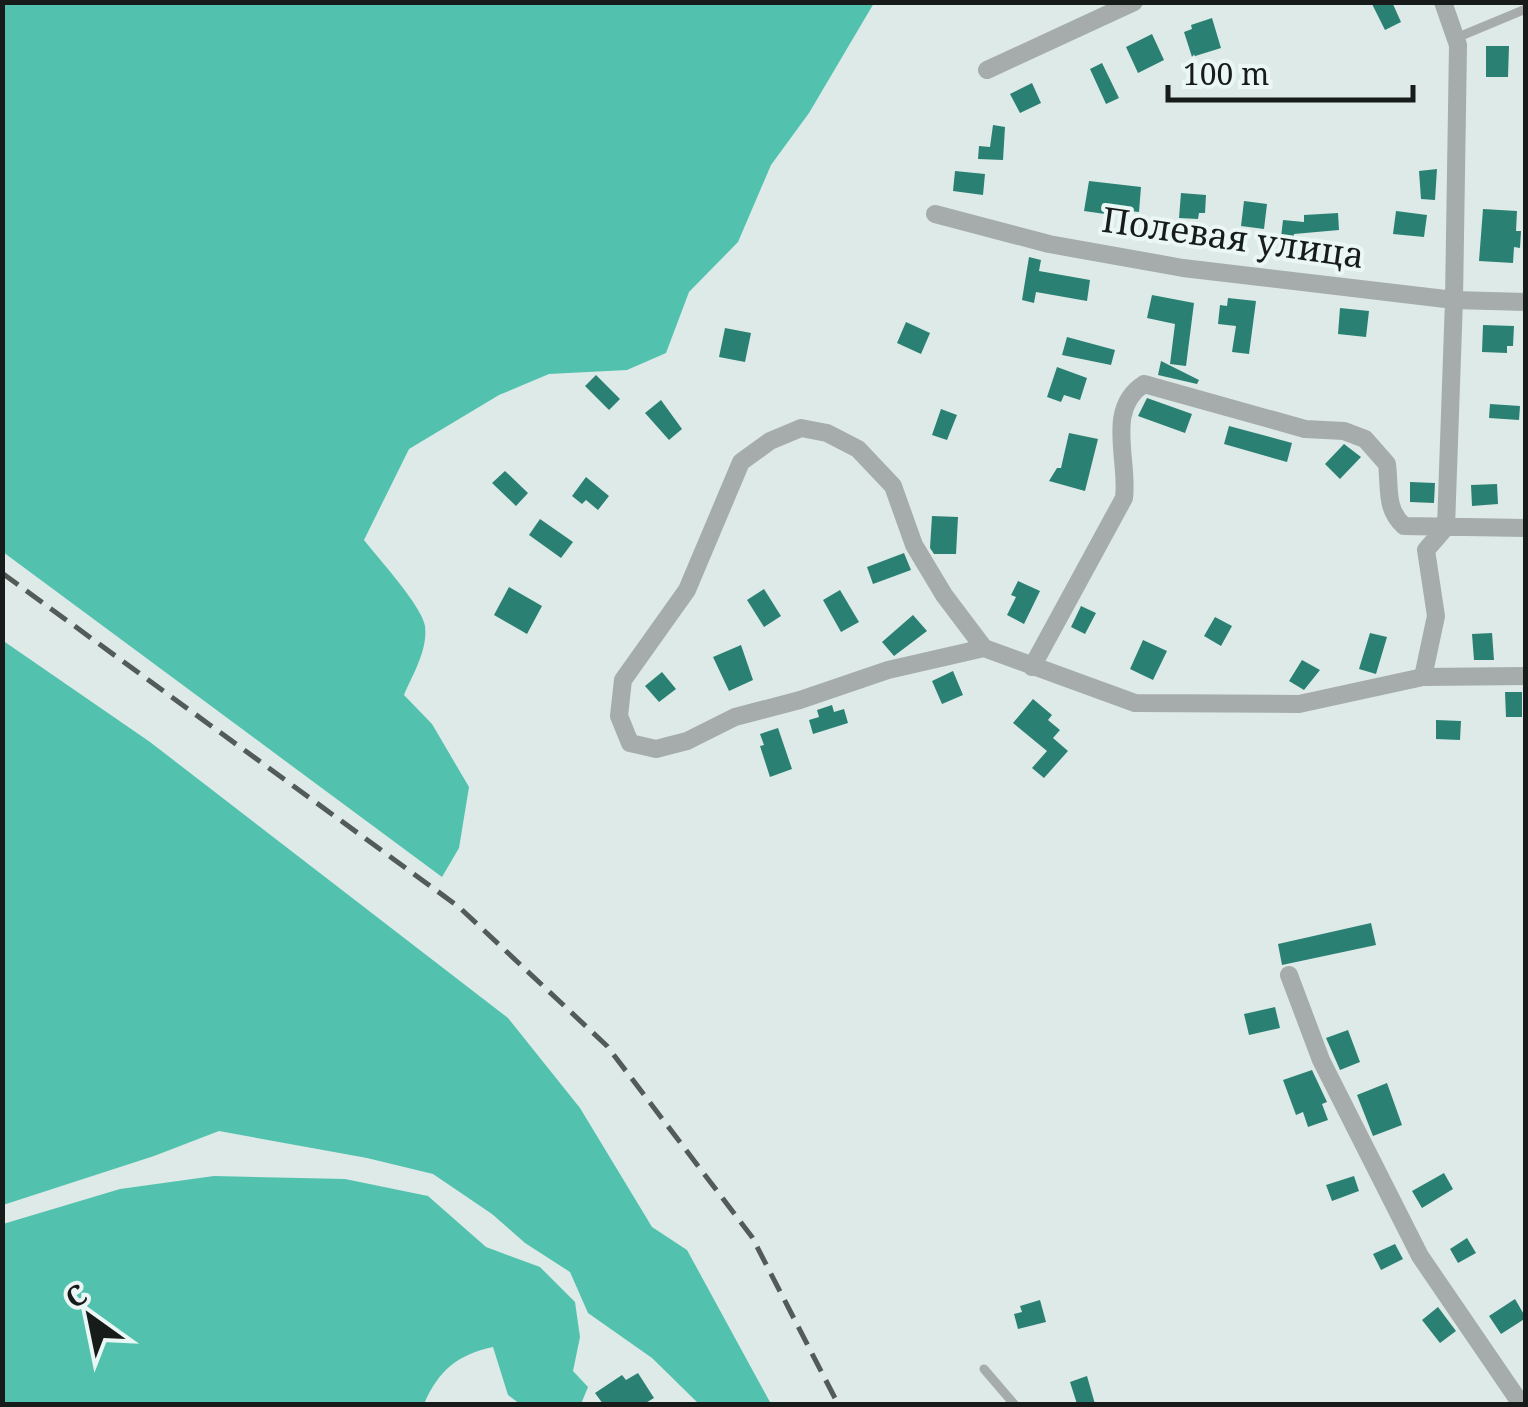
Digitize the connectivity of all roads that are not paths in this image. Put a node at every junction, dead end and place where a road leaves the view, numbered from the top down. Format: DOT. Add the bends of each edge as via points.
graph roads {
  1 [pos="1134,2"];
  2 [pos="1444,2"];
  3 [pos="1526,9"];
  4 [pos="1513,16"];
  5 [pos="1526,18"];
  6 [pos="1456,38"];
  7 [pos="986,70"];
  8 [pos="935,214"];
  9 [pos="1454,300"];
  10 [pos="1526,302"];
  11 [pos="1446,526"];
  12 [pos="1526,528"];
  13 [pos="984,648"];
  14 [pos="1032,667"];
  15 [pos="1526,676"];
  16 [pos="1423,678"];
  17 [pos="1290,975"];
  18 [pos="984,1369"];
  19 [pos="1014,1404"];
  20 [pos="1521,1404"];
  1 -- 7 [label="street"];
  2 -- 6 [label="street"];
  3 -- 4 [label="lane"];
  4 -- 5 [label="lane"];
  4 -- 6 [label="lane"];
  6 -- 9 [label="street"];
  8 -- 9 [label="street, Полевая улица" via="1182,268"];
  9 -- 10 [label="street, Полевая улица"];
  9 -- 11 [label="street"];
  11 -- 12 [label="street"];
  11 -- 14 [label="street" via="1404,526 1394,517 1388,464 1364,439 1144,384 1132,391 1121,416 1124,498"];
  11 -- 16 [label="street" via="1426,550 1436,616"];
  13 -- 13 [label="street" via="914,546 893,486 858,449 801,428 740,462 688,590 623,680 618,716 630,742 656,749 734,717"];
  13 -- 14 [label="street"];
  14 -- 16 [label="street" via="1136,703 1182,705 1298,704"];
  15 -- 16 [label="street"];
  17 -- 20 [label="street" via="1321,1060 1420,1256"];
  18 -- 19 [label="lane"];
}
